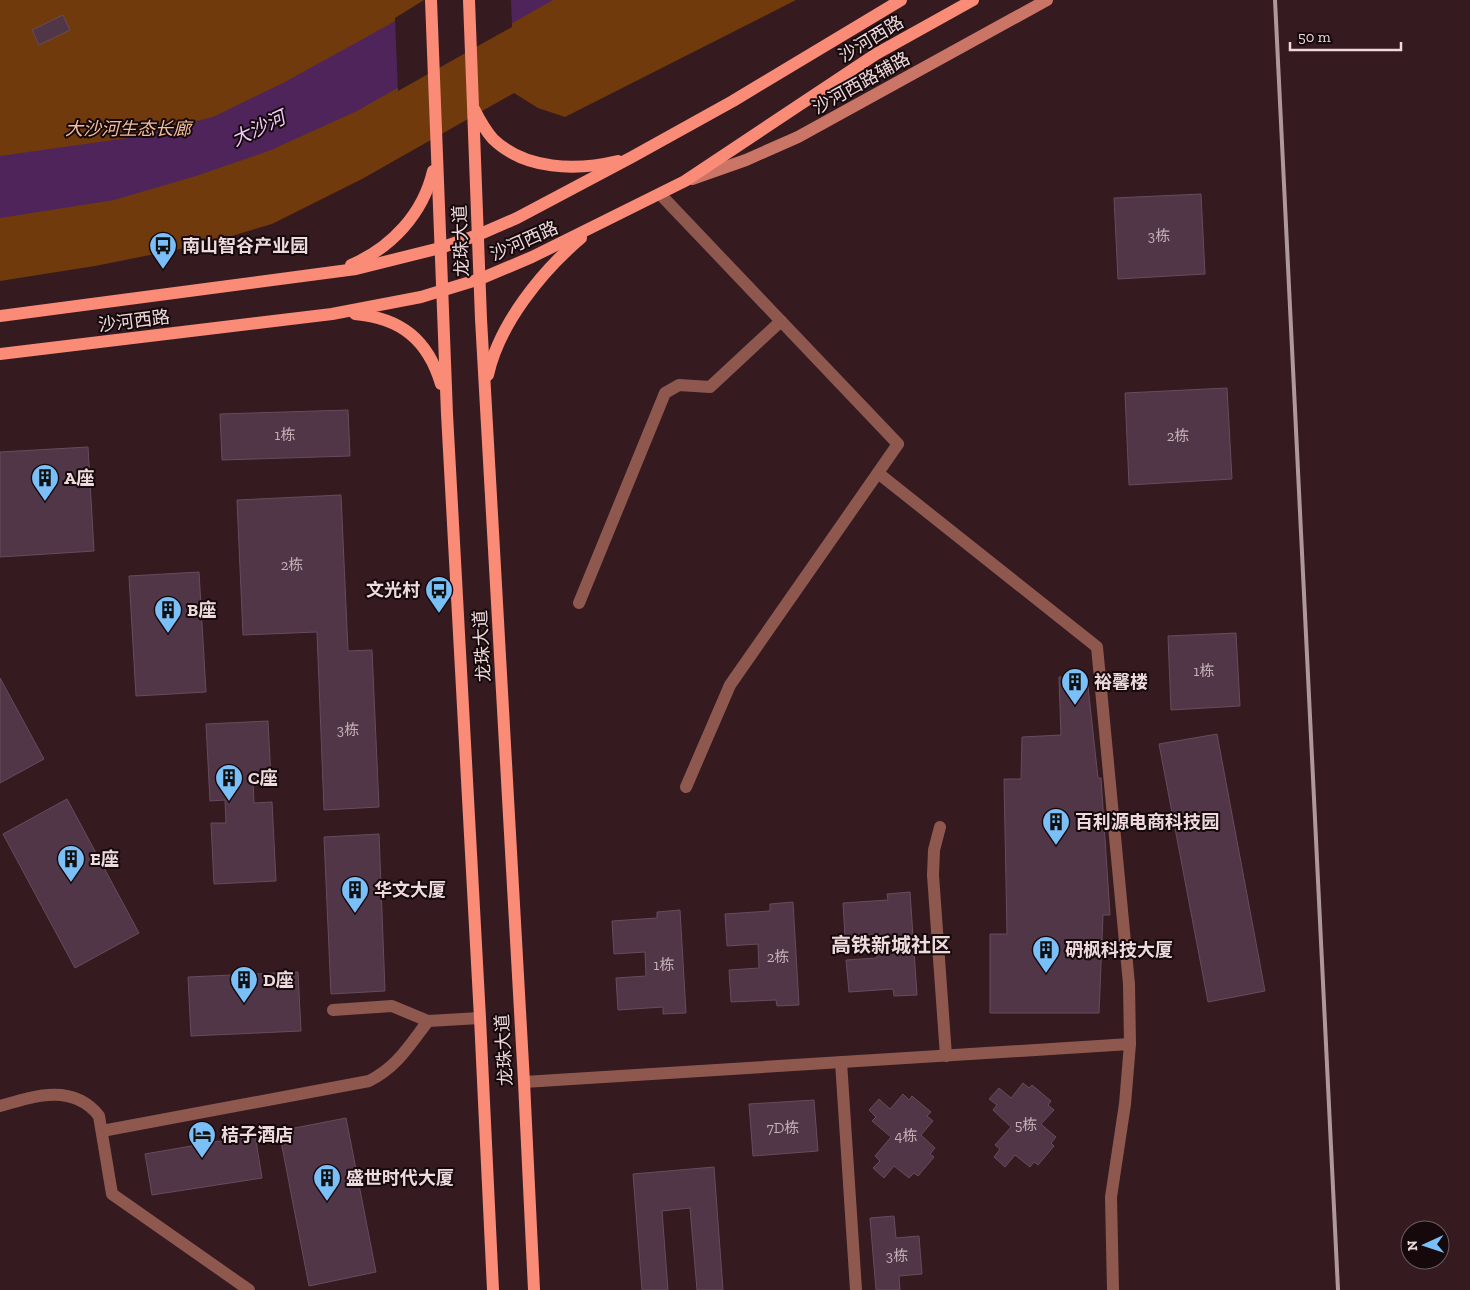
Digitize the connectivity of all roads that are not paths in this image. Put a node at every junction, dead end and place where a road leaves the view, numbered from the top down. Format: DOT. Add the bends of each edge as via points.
graph roads {
  1 [pos="431,0"];
  2 [pos="469,0"];
  3 [pos="901,0"];
  4 [pos="973,0"];
  5 [pos="1047,0"];
  6 [pos="473,107"];
  7 [pos="437,156"];
  8 [pos="632,157"];
  9 [pos="685,181"];
  10 [pos="660,194"];
  11 [pos="598,226"];
  12 [pos="478,235"];
  13 [pos="440,248"];
  14 [pos="334,272"];
  15 [pos="480,280"];
  16 [pos="442,292"];
  17 [pos="332,314"];
  18 [pos="0,316"];
  19 [pos="781,321"];
  20 [pos="0,354"];
  21 [pos="485,390"];
  22 [pos="447,414"];
  23 [pos="878,473"];
  24 [pos="579,603"];
  25 [pos="686,787"];
  26 [pos="940,827"];
  27 [pos="333,1010"];
  28 [pos="480,1018"];
  29 [pos="428,1021"];
  30 [pos="1130,1044"];
  31 [pos="946,1056"];
  32 [pos="841,1062"];
  33 [pos="524,1082"];
  34 [pos="0,1106"];
  35 [pos="102,1131"];
  36 [pos="249,1290"];
  37 [pos="493,1290"];
  38 [pos="534,1290"];
  39 [pos="856,1290"];
  40 [pos="1114,1290"];
  1 -- 7 [label="main road, 龙珠大道"];
  2 -- 6 [label="main road, 龙珠大道"];
  3 -- 8 [label="main road, 沙河西路" via="733,101"];
  4 -- 9 [label="main road, 沙河西路" via="876,54"];
  5 -- 9 [label="main road, 沙河西路辅路" via="798,138"];
  6 -- 8 [label="main road" via="492,137 506,150 532,162 581,165"];
  6 -- 12 [label="main road, 龙珠大道"];
  7 -- 13 [label="main road, 龙珠大道"];
  7 -- 14 [label="main road" via="421,203 406,224 378,251"];
  8 -- 12 [label="main road, 沙河西路" via="529,212"];
  9 -- 10 [label="main road, 沙河西路"];
  10 -- 11 [label="main road, 沙河西路"];
  10 -- 19 [label="street"];
  11 -- 15 [label="main road, 沙河西路"];
  11 -- 21 [label="main road" via="567,252 525,299 501,339"];
  12 -- 13 [label="main road, 沙河西路"];
  12 -- 15 [label="main road, 龙珠大道"];
  13 -- 14 [label="main road, 沙河西路"];
  13 -- 16 [label="main road, 龙珠大道"];
  14 -- 18 [label="main road, 沙河西路"];
  15 -- 16 [label="main road, 沙河西路"];
  15 -- 21 [label="main road, 龙珠大道"];
  16 -- 17 [label="main road, 沙河西路"];
  16 -- 22 [label="main road, 龙珠大道"];
  17 -- 20 [label="main road, 沙河西路"];
  17 -- 22 [label="main road" via="377,317 416,338 435,367"];
  19 -- 23 [label="street" via="898,444"];
  19 -- 24 [label="street" via="710,387 679,385 665,393"];
  21 -- 33 [label="main road, 龙珠大道"];
  22 -- 28 [label="main road, 龙珠大道"];
  23 -- 25 [label="street" via="730,685"];
  23 -- 30 [label="street" via="1097,647 1129,984"];
  26 -- 31 [label="street" via="932,875"];
  27 -- 29 [label="street" via="392,1006"];
  28 -- 29 [label="street"];
  28 -- 37 [label="main road, 龙珠大道"];
  29 -- 35 [label="street" via="396,1063 369,1081"];
  30 -- 31 [label="street"];
  30 -- 40 [label="street" via="1111,1197"];
  31 -- 32 [label="street"];
  32 -- 33 [label="street"];
  32 -- 39 [label="street"];
  33 -- 38 [label="main road, 龙珠大道"];
  34 -- 35 [label="street" via="45,1095 82,1100 99,1116"];
  35 -- 36 [label="street" via="112,1194"];
}
